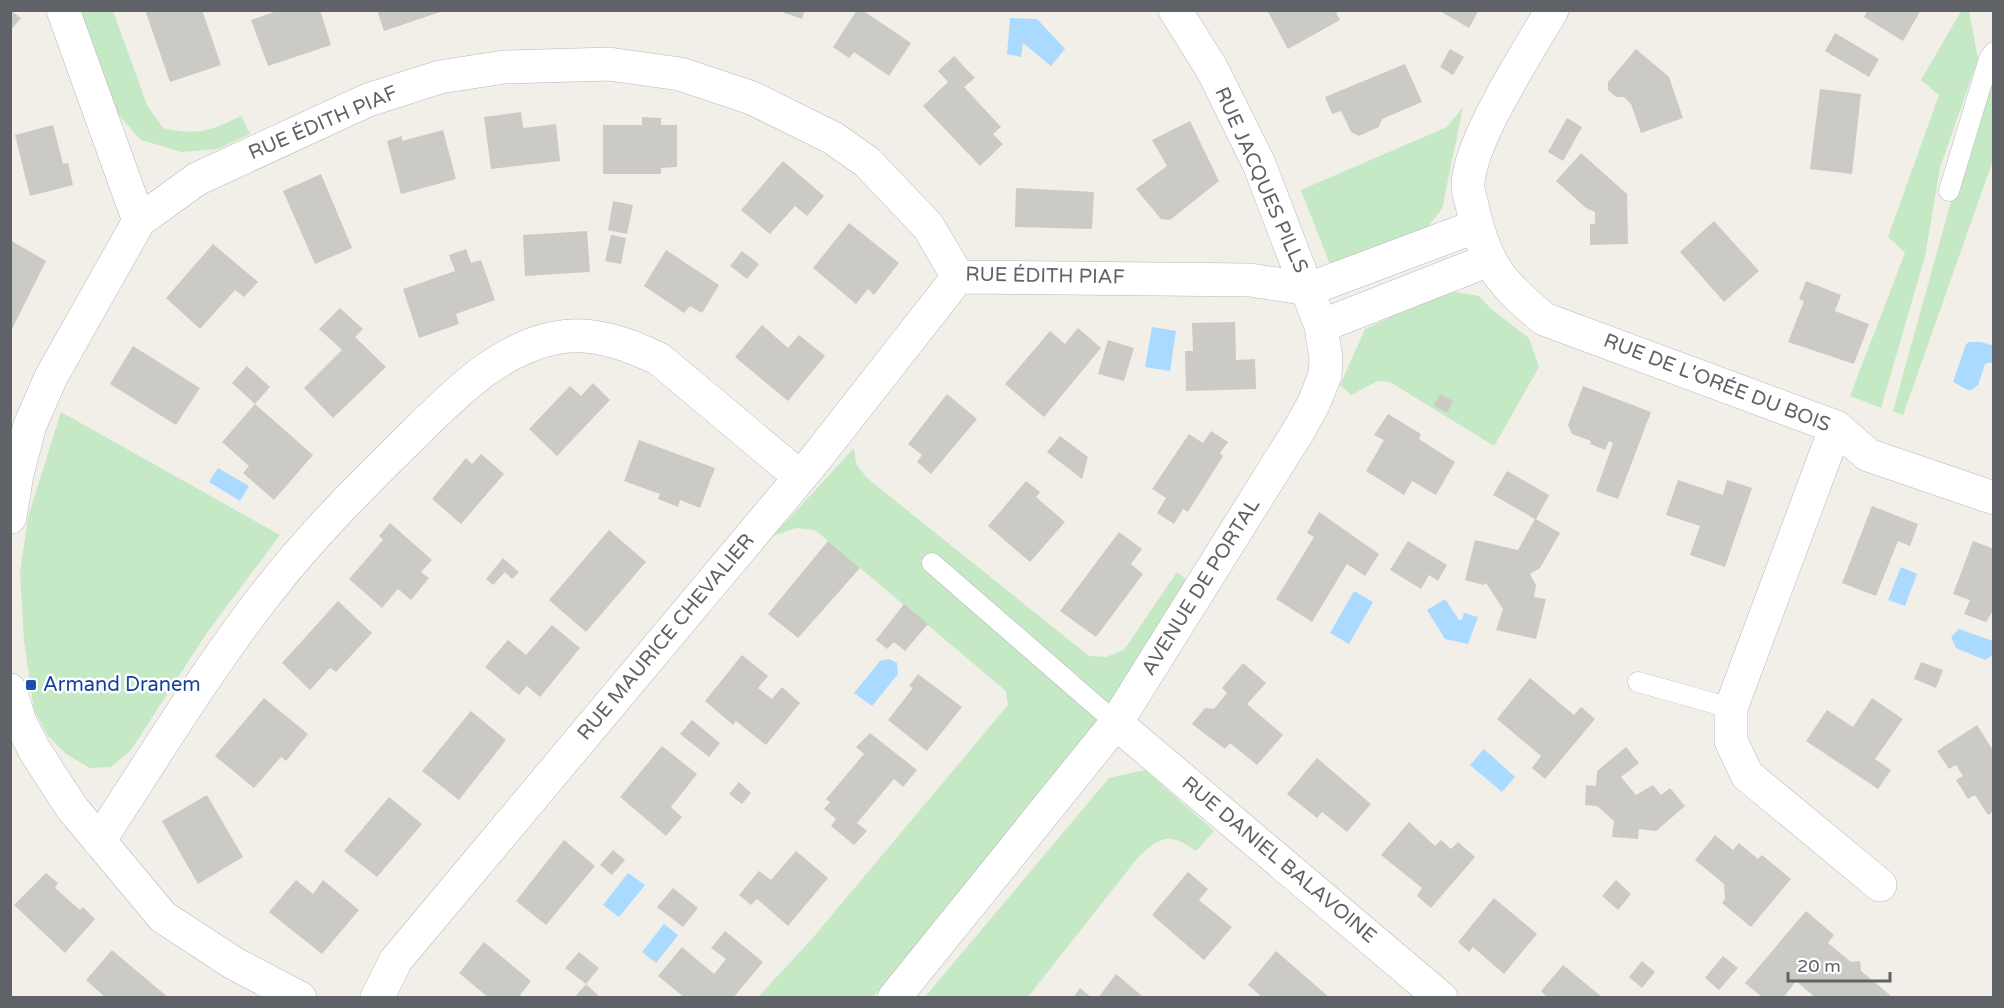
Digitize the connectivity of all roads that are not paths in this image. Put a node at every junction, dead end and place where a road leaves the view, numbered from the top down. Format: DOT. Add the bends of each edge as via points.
graph roads {
  1 [pos="63,10"];
  2 [pos="1175,10"];
  3 [pos="1552,10"];
  4 [pos="1994,52"];
  5 [pos="1949,191"];
  6 [pos="138,221"];
  7 [pos="1477,226"];
  8 [pos="1489,260"];
  9 [pos="958,277"];
  10 [pos="1309,289"];
  11 [pos="1321,326"];
  12 [pos="1836,427"];
  13 [pos="800,477"];
  14 [pos="1994,498"];
  15 [pos="10,517"];
  16 [pos="932,563"];
  17 [pos="1638,682"];
  18 [pos="11,692"];
  19 [pos="1731,708"];
  20 [pos="1116,723"];
  21 [pos="99,841"];
  22 [pos="1880,885"];
  23 [pos="300,998"];
  24 [pos="377,998"];
  25 [pos="894,998"];
  26 [pos="1441,998"];
  1 -- 6 [label="street"];
  2 -- 10 [label="street, RUE JACQUES PILLS" via="1212,69 1259,164"];
  3 -- 7 [label="street, RUE DE L'ORÉE DU BOIS" via="1481,138 1468,184"];
  4 -- 5 [label="lane"];
  6 -- 9 [label="street, RUE ÉDITH PIAF" via="197,179 368,100 472,71 542,64 609,64 649,68 716,84 833,138 867,162 928,226"];
  6 -- 15 [label="street, RUE ÉDITH PIAF" via="51,377 30,425"];
  7 -- 8 [label="street, RUE DE L'ORÉE DU BOIS"];
  7 -- 10 [label="street"];
  8 -- 11 [label="street"];
  8 -- 12 [label="street, RUE DE L'ORÉE DU BOIS" via="1507,288 1544,319"];
  9 -- 10 [label="street, RUE ÉDITH PIAF" via="1250,280"];
  9 -- 13 [label="street, RUE MAURICE CHEVALIER"];
  10 -- 11 [label="street, AVENUE DE PORTAL"];
  11 -- 20 [label="street, AVENUE DE PORTAL" via="1326,359 1314,403"];
  12 -- 14 [label="street, RUE DE L'ORÉE DU BOIS" via="1869,455"];
  12 -- 19 [label="street"];
  13 -- 21 [label="street" via="659,359 632,346 582,336 555,338 507,357 440,409 310,540 223,653"];
  13 -- 24 [label="street, RUE MAURICE CHEVALIER" via="396,960"];
  16 -- 20 [label="lane"];
  17 -- 19 [label="lane"];
  18 -- 21 [label="street" via="35,752"];
  19 -- 22 [label="street" via="1731,741 1747,775"];
  20 -- 25 [label="street, AVENUE DE PORTAL"];
  20 -- 26 [label="street, RUE DANIEL BALAVOINE"];
  21 -- 23 [label="street" via="163,917 235,964"];
}
